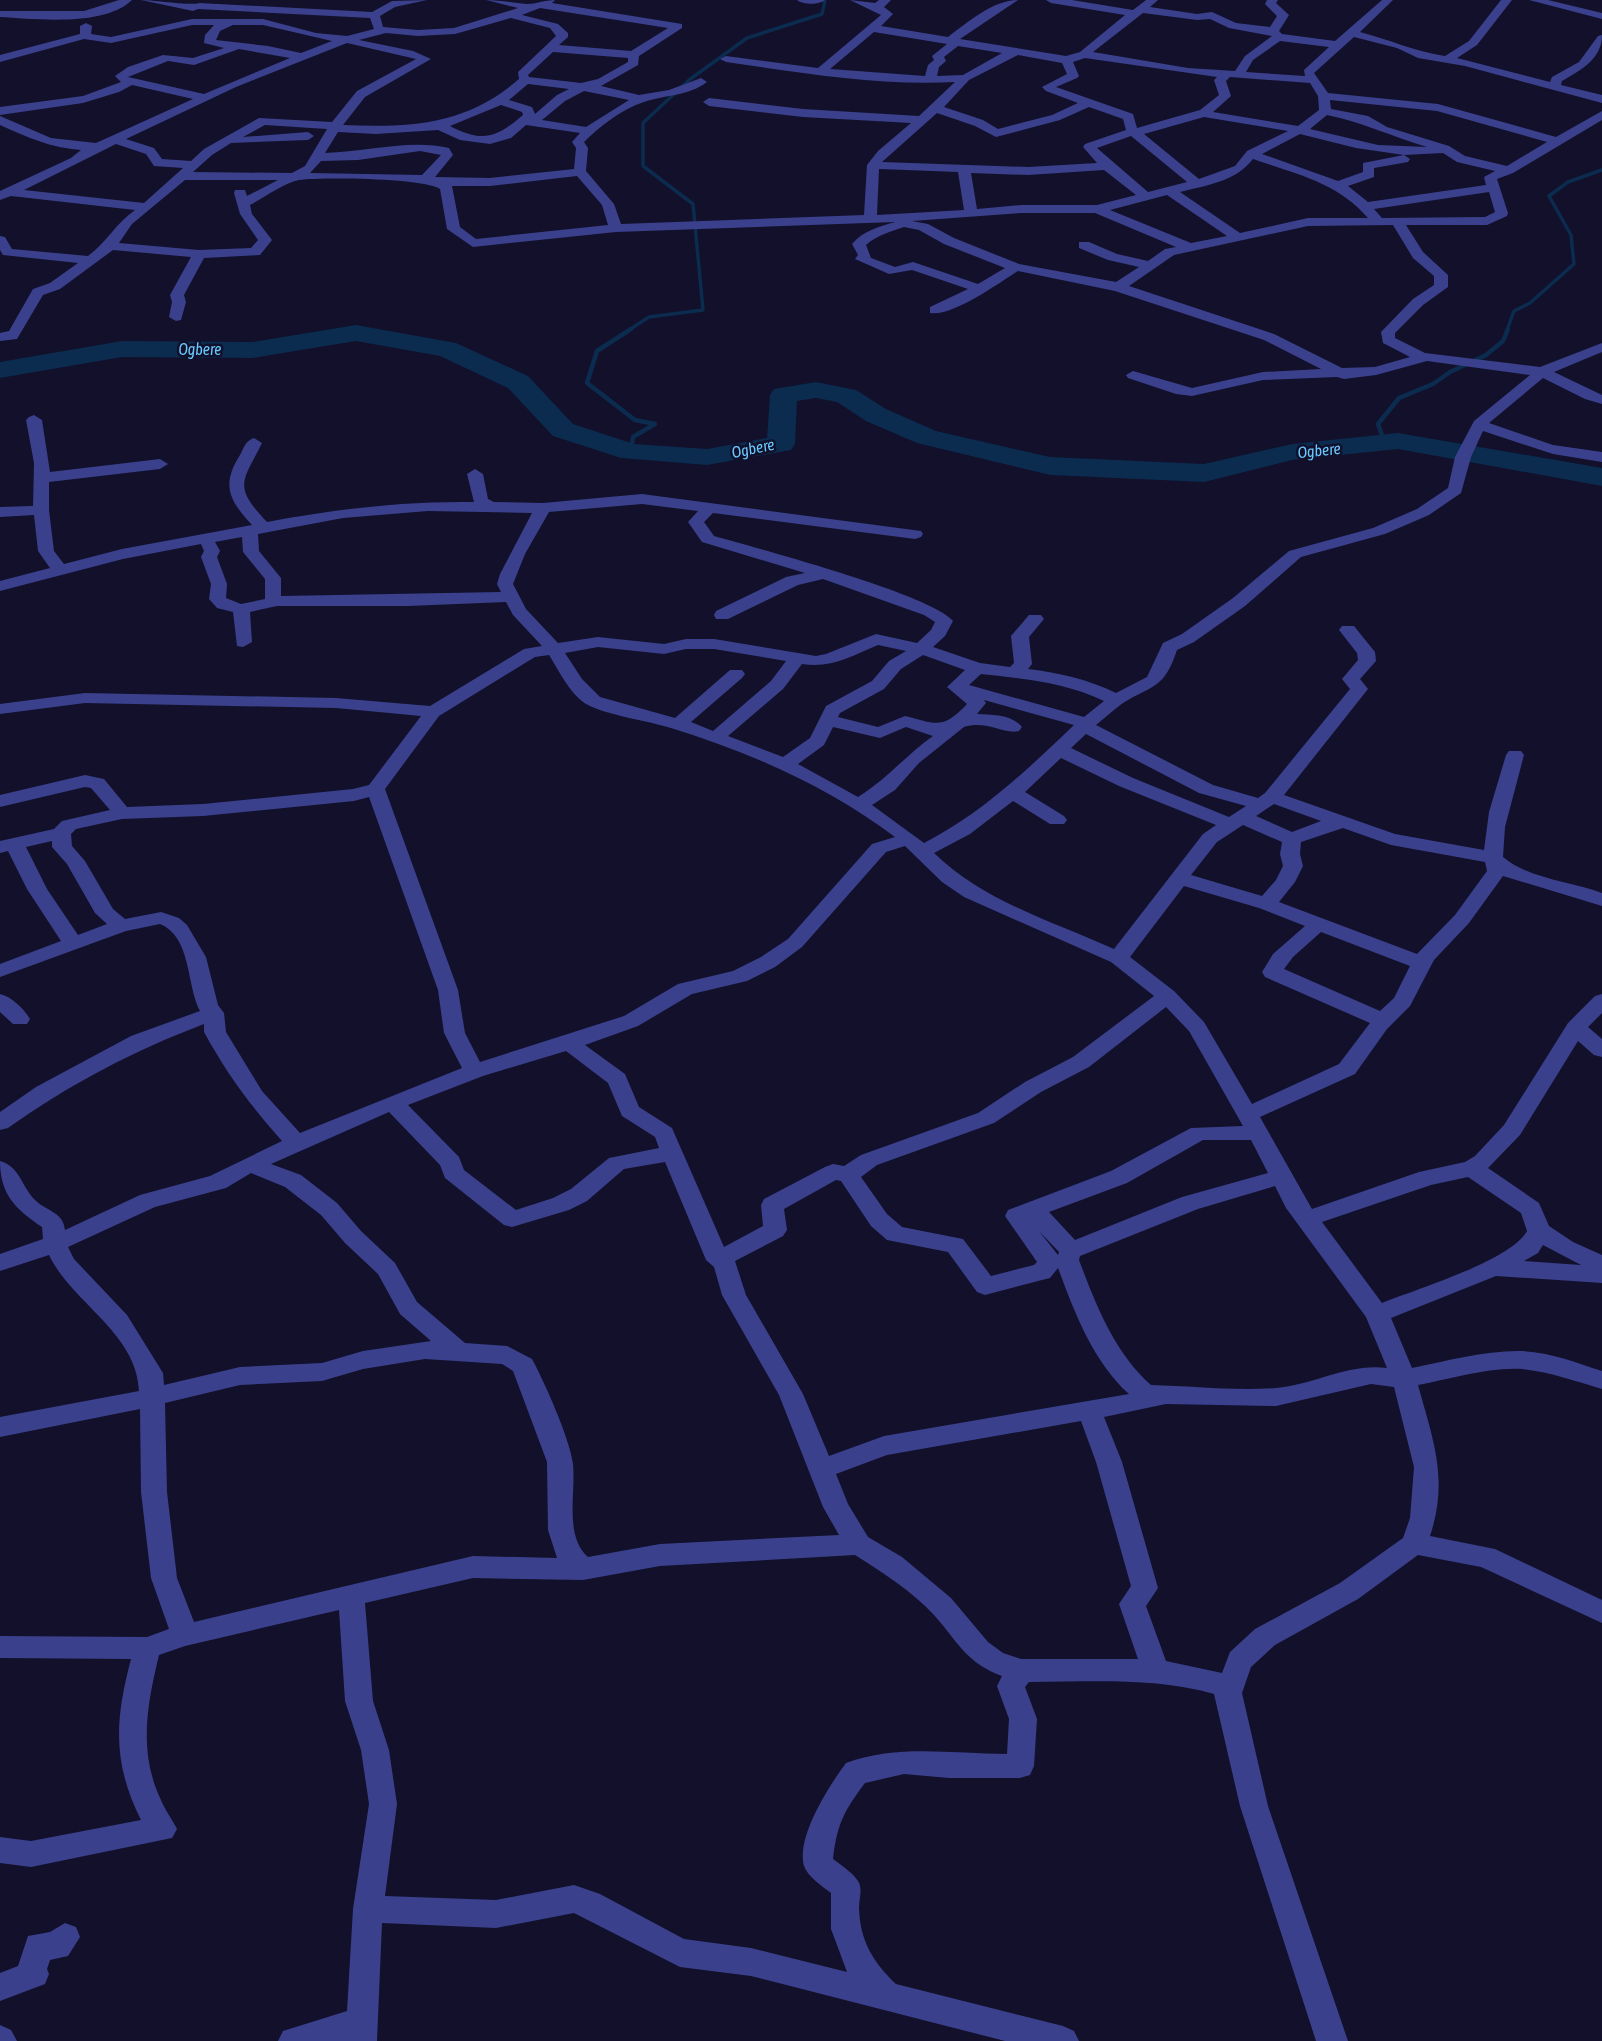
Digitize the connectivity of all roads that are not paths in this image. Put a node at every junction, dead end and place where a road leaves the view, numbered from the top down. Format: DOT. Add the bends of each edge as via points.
graph roads {
  1 [pos="127,0"];
  2 [pos="146,0"];
  3 [pos="422,0"];
  4 [pos="491,0"];
  5 [pos="550,0"];
  6 [pos="802,0"];
  7 [pos="820,0"];
  8 [pos="855,0"];
  9 [pos="1013,0"];
  10 [pos="1057,0"];
  11 [pos="1153,0"];
  12 [pos="1273,0"];
  13 [pos="1388,0"];
  14 [pos="1507,0"];
  15 [pos="1534,0"];
  16 [pos="883,3"];
  17 [pos="200,5"];
  18 [pos="533,6"];
  19 [pos="311,11"];
  20 [pos="1136,11"];
  21 [pos="0,14"];
  22 [pos="252,15"];
  23 [pos="374,15"];
  24 [pos="510,15"];
  25 [pos="70,16"];
  26 [pos="1602,16"];
  27 [pos="235,21"];
  28 [pos="192,22"];
  29 [pos="284,26"];
  30 [pos="871,28"];
  31 [pos="382,31"];
  32 [pos="1352,33"];
  33 [pos="1275,34"];
  34 [pos="84,36"];
  35 [pos="347,39"];
  36 [pos="953,40"];
  37 [pos="1601,41"];
  38 [pos="1338,45"];
  39 [pos="234,48"];
  40 [pos="549,48"];
  41 [pos="1020,51"];
  42 [pos="1084,54"];
  43 [pos="633,55"];
  44 [pos="301,57"];
  45 [pos="0,59"];
  46 [pos="726,59"];
  47 [pos="1067,60"];
  48 [pos="1447,60"];
  49 [pos="234,71"];
  50 [pos="820,72"];
  51 [pos="261,74"];
  52 [pos="1232,75"];
  53 [pos="965,78"];
  54 [pos="525,80"];
  55 [pos="930,80"];
  56 [pos="1313,80"];
  57 [pos="128,81"];
  58 [pos="701,82"];
  59 [pos="584,86"];
  60 [pos="1555,86"];
  61 [pos="1324,96"];
  62 [pos="207,98"];
  63 [pos="639,99"];
  64 [pos="1602,99"];
  65 [pos="501,101"];
  66 [pos="709,102"];
  67 [pos="1088,102"];
  68 [pos="935,108"];
  69 [pos="0,111"];
  70 [pos="1325,111"];
  71 [pos="1204,113"];
  72 [pos="1602,115"];
  73 [pos="0,120"];
  74 [pos="922,120"];
  75 [pos="527,122"];
  76 [pos="440,126"];
  77 [pos="333,129"];
  78 [pos="1300,130"];
  79 [pos="589,131"];
  80 [pos="1134,132"];
  81 [pos="114,139"];
  82 [pos="1556,141"];
  83 [pos="97,147"];
  84 [pos="1445,149"];
  85 [pos="1411,154"];
  86 [pos="1251,155"];
  87 [pos="317,157"];
  88 [pos="194,165"];
  89 [pos="873,165"];
  90 [pos="1107,166"];
  91 [pos="964,169"];
  92 [pos="1509,170"];
  93 [pos="580,172"];
  94 [pos="297,175"];
  95 [pos="183,176"];
  96 [pos="243,178"];
  97 [pos="431,181"];
  98 [pos="1196,184"];
  99 [pos="1338,185"];
  100 [pos="1492,188"];
  101 [pos="1030,190"];
  102 [pos="1170,191"];
  103 [pos="5,194"];
  104 [pos="1146,197"];
  105 [pos="243,204"];
  106 [pos="1365,206"];
  107 [pos="147,207"];
  108 [pos="1097,209"];
  109 [pos="971,213"];
  110 [pos="886,217"];
  111 [pos="870,218"];
  112 [pos="1378,221"];
  113 [pos="1397,222"];
  114 [pos="903,224"];
  115 [pos="616,228"];
  116 [pos="1238,237"];
  117 [pos="0,240"];
  118 [pos="1084,245"];
  119 [pos="110,246"];
  120 [pos="1188,247"];
  121 [pos="198,254"];
  122 [pos="1113,257"];
  123 [pos="90,260"];
  124 [pos="1150,265"];
  125 [pos="1016,267"];
  126 [pos="1077,279"];
  127 [pos="1118,287"];
  128 [pos="980,289"];
  129 [pos="936,310"];
  130 [pos="176,317"];
  131 [pos="3,337"];
  132 [pos="1602,347"];
  133 [pos="1423,358"];
  134 [pos="1542,372"];
  135 [pos="1133,375"];
  136 [pos="1344,375"];
  137 [pos="1602,400"];
  138 [pos="34,420"];
  139 [pos="1478,426"];
  140 [pos="254,443"];
  141 [pos="1602,457"];
  142 [pos="160,464"];
  143 [pos="475,474"];
  144 [pos="41,478"];
  145 [pos="490,507"];
  146 [pos="710,507"];
  147 [pos="543,508"];
  148 [pos="41,510"];
  149 [pos="0,512"];
  150 [pos="257,530"];
  151 [pos="915,534"];
  152 [pos="206,539"];
  153 [pos="61,570"];
  154 [pos="823,573"];
  155 [pos="0,586"];
  156 [pos="512,597"];
  157 [pos="277,601"];
  158 [pos="241,609"];
  159 [pos="722,615"];
  160 [pos="1035,619"];
  161 [pos="1348,630"];
  162 [pos="243,642"];
  163 [pos="554,648"];
  164 [pos="921,649"];
  165 [pos="798,657"];
  166 [pos="976,668"];
  167 [pos="1014,673"];
  168 [pos="736,674"];
  169 [pos="956,687"];
  170 [pos="1116,700"];
  171 [pos="0,709"];
  172 [pos="433,712"];
  173 [pos="828,720"];
  174 [pos="959,723"];
  175 [pos="678,724"];
  176 [pos="1086,724"];
  177 [pos="1013,727"];
  178 [pos="716,737"];
  179 [pos="1060,750"];
  180 [pos="1515,754"];
  181 [pos="786,764"];
  182 [pos="1012,792"];
  183 [pos="377,794"];
  184 [pos="0,801"];
  185 [pos="1265,801"];
  186 [pos="859,805"];
  187 [pos="122,813"];
  188 [pos="1057,820"];
  189 [pos="1238,821"];
  190 [pos="1341,824"];
  191 [pos="64,835"];
  192 [pos="1292,839"];
  193 [pos="7,845"];
  194 [pos="915,846"];
  195 [pos="1500,868"];
  196 [pos="1179,878"];
  197 [pos="1602,900"];
  198 [pos="1266,904"];
  199 [pos="1319,923"];
  200 [pos="121,926"];
  201 [pos="72,942"];
  202 [pos="1118,958"];
  203 [pos="1422,963"];
  204 [pos="0,971"];
  205 [pos="1167,996"];
  206 [pos="0,1001"];
  207 [pos="1602,1001"];
  208 [pos="214,1013"];
  209 [pos="20,1019"];
  210 [pos="1384,1021"];
  211 [pos="1575,1028"];
  212 [pos="569,1043"];
  213 [pos="1602,1050"];
  214 [pos="475,1071"];
  215 [pos="393,1103"];
  216 [pos="0,1123"];
  217 [pos="1253,1123"];
  218 [pos="297,1143"];
  219 [pos="672,1153"];
  220 [pos="250,1164"];
  221 [pos="1472,1168"];
  222 [pos="0,1170"];
  223 [pos="848,1175"];
  224 [pos="1280,1177"];
  225 [pos="1034,1210"];
  226 [pos="1307,1219"];
  227 [pos="1539,1231"];
  228 [pos="55,1244"];
  229 [pos="1071,1251"];
  230 [pos="718,1260"];
  231 [pos="0,1263"];
  232 [pos="1602,1265"];
  233 [pos="1494,1268"];
  234 [pos="1602,1275"];
  235 [pos="1377,1314"];
  236 [pos="459,1352"];
  237 [pos="1404,1380"];
  238 [pos="1602,1380"];
  239 [pos="152,1396"];
  240 [pos="1166,1396"];
  241 [pos="1089,1409"];
  242 [pos="0,1427"];
  243 [pos="820,1469"];
  244 [pos="859,1544"];
  245 [pos="1414,1544"];
  246 [pos="583,1569"];
  247 [pos="351,1594"];
  248 [pos="1602,1612"];
  249 [pos="185,1635"];
  250 [pos="0,1647"];
  251 [pos="148,1648"];
  252 [pos="1021,1671"];
  253 [pos="1156,1671"];
  254 [pos="1231,1687"];
  255 [pos="0,1850"];
  256 [pos="368,1909"];
  257 [pos="65,1937"];
  258 [pos="0,1987"];
  259 [pos="889,1998"];
  260 [pos="362,2031"];
  261 [pos="1018,2037"];
  262 [pos="294,2041"];
  263 [pos="1063,2041"];
  264 [pos="1332,2041"];
  1 -- 25 [label="street"];
  2 -- 17 [label="street"];
  3 -- 23 [label="street" via="392,4"];
  4 -- 18 [label="street"];
  5 -- 18 [label="street"];
  6 -- 7 [label="street"];
  8 -- 16 [label="street"];
  9 -- 36 [label="street"];
  10 -- 20 [label="street"];
  11 -- 20 [label="street"];
  12 -- 33 [label="street" via="1272,8 1283,15"];
  13 -- 32 [label="street"];
  14 -- 48 [label="street" via="1473,43"];
  15 -- 26 [label="street"];
  16 -- 30 [label="street" via="887,14"];
  17 -- 22 [label="street"];
  17 -- 28 [label="street" via="186,15"];
  18 -- 24 [label="street"];
  18 -- 43 [label="street" via="678,26"];
  19 -- 22 [label="street"];
  19 -- 23 [label="street"];
  19 -- 29 [label="street"];
  20 -- 33 [label="street" via="1212,15 1233,26"];
  20 -- 42 [label="street"];
  21 -- 25 [label="street"];
  22 -- 27 [label="street"];
  22 -- 29 [label="street"];
  23 -- 31 [label="street"];
  24 -- 31 [label="street" via="443,33"];
  24 -- 40 [label="street" via="559,29 562,37"];
  25 -- 34 [label="street" via="85,23"];
  27 -- 28 [label="street"];
  27 -- 39 [label="street" via="222,25 209,40"];
  28 -- 34 [label="street" via="117,39"];
  29 -- 35 [label="street"];
  30 -- 36 [label="street"];
  30 -- 50 [label="street"];
  31 -- 35 [label="street"];
  32 -- 38 [label="street"];
  32 -- 48 [label="street"];
  33 -- 38 [label="street"];
  33 -- 52 [label="street"];
  34 -- 45 [label="street"];
  35 -- 44 [label="street"];
  35 -- 77 [label="street" via="425,60 361,94"];
  36 -- 41 [label="street"];
  36 -- 55 [label="street" via="938,56"];
  37 -- 60 [label="street" via="1583,64 1556,79"];
  38 -- 56 [label="street" via="1308,72"];
  39 -- 44 [label="street"];
  39 -- 57 [label="street" via="217,60 167,57 121,76"];
  40 -- 43 [label="street"];
  40 -- 54 [label="street" via="522,74"];
  41 -- 47 [label="street"];
  41 -- 53 [label="street"];
  42 -- 47 [label="street"];
  42 -- 52 [label="street"];
  43 -- 59 [label="street" via="634,63 602,82"];
  44 -- 51 [label="street"];
  46 -- 50 [label="street"];
  47 -- 67 [label="street" via="1073,76 1048,86"];
  48 -- 60 [label="street"];
  49 -- 51 [label="street"];
  50 -- 55 [label="street"];
  51 -- 62 [label="street"];
  52 -- 56 [label="street"];
  52 -- 71 [label="street" via="1220,80 1226,96"];
  53 -- 55 [label="street"];
  53 -- 68 [label="street"];
  54 -- 59 [label="street"];
  54 -- 65 [label="street"];
  56 -- 61 [label="street"];
  57 -- 62 [label="street"];
  57 -- 69 [label="street" via="116,91 51,106"];
  58 -- 63 [label="street"];
  59 -- 63 [label="street"];
  59 -- 75 [label="street"];
  60 -- 64 [label="street"];
  61 -- 70 [label="street"];
  61 -- 82 [label="street" via="1438,108"];
  62 -- 81 [label="street"];
  63 -- 79 [label="street"];
  65 -- 75 [label="street" via="526,108"];
  65 -- 76 [label="street"];
  66 -- 74 [label="street"];
  67 -- 68 [label="street" via="1077,110 996,133"];
  67 -- 80 [label="street" via="1129,117"];
  68 -- 74 [label="street"];
  70 -- 78 [label="street"];
  70 -- 84 [label="street" via="1364,119 1383,130"];
  71 -- 78 [label="street"];
  71 -- 80 [label="street"];
  72 -- 82 [label="street"];
  73 -- 83 [label="street" via="61,146"];
  74 -- 89 [label="street"];
  75 -- 76 [label="street" via="486,140 452,134"];
  75 -- 79 [label="street"];
  76 -- 77 [label="street"];
  77 -- 87 [label="street"];
  77 -- 88 [label="street" via="263,121"];
  78 -- 85 [label="street"];
  78 -- 86 [label="street"];
  79 -- 93 [label="street" via="578,142 582,148"];
  80 -- 90 [label="street" via="1089,147"];
  80 -- 98 [label="street"];
  81 -- 83 [label="street"];
  81 -- 88 [label="street" via="150,151 158,163"];
  82 -- 92 [label="street"];
  83 -- 103 [label="street"];
  84 -- 85 [label="street"];
  84 -- 92 [label="street" via="1461,159"];
  85 -- 99 [label="street" via="1403,162 1367,166 1370,174"];
  86 -- 98 [label="street" via="1239,169"];
  86 -- 99 [label="street"];
  87 -- 94 [label="street"];
  87 -- 97 [label="street" via="420,147 445,151 447,155"];
  88 -- 95 [label="street"];
  89 -- 91 [label="street"];
  89 -- 111 [label="street"];
  90 -- 101 [label="street"];
  90 -- 104 [label="street"];
  91 -- 101 [label="street"];
  91 -- 109 [label="street"];
  92 -- 100 [label="street" via="1490,177"];
  93 -- 97 [label="street" via="489,182"];
  93 -- 115 [label="street" via="608,204"];
  94 -- 96 [label="street"];
  94 -- 97 [label="street"];
  94 -- 105 [label="street"];
  95 -- 96 [label="street"];
  95 -- 107 [label="street"];
  96 -- 105 [label="street" via="237,186"];
  97 -- 115 [label="street" via="446,187 454,229 473,243"];
  98 -- 102 [label="street"];
  99 -- 106 [label="street"];
  100 -- 106 [label="street"];
  100 -- 113 [label="street" via="1502,213 1487,221"];
  101 -- 108 [label="street"];
  101 -- 109 [label="street"];
  102 -- 104 [label="street"];
  102 -- 116 [label="street"];
  103 -- 107 [label="street"];
  104 -- 108 [label="street"];
  105 -- 121 [label="street" via="265,240 261,247 245,254"];
  106 -- 112 [label="street"];
  107 -- 119 [label="street" via="127,221"];
  108 -- 120 [label="street"];
  109 -- 110 [label="street"];
  110 -- 111 [label="street"];
  110 -- 114 [label="street"];
  111 -- 115 [label="street"];
  112 -- 113 [label="street"];
  112 -- 116 [label="street" via="1308,222"];
  113 -- 133 [label="street" via="1418,256 1441,275 1441,287 1388,332 1388,340"];
  114 -- 125 [label="street"];
  114 -- 128 [label="street" via="864,239 859,244 865,256 862,259 894,271 913,266"];
  116 -- 120 [label="street"];
  117 -- 123 [label="street" via="8,252"];
  118 -- 122 [label="street"];
  119 -- 121 [label="street"];
  119 -- 123 [label="street"];
  120 -- 124 [label="street"];
  121 -- 130 [label="street" via="177,295"];
  122 -- 124 [label="street"];
  122 -- 126 [label="street"];
  123 -- 131 [label="street" via="55,286 38,292 12,336"];
  124 -- 127 [label="street"];
  125 -- 126 [label="street"];
  125 -- 128 [label="street"];
  126 -- 127 [label="street"];
  127 -- 136 [label="street" via="1269,337"];
  128 -- 129 [label="street"];
  132 -- 134 [label="street"];
  133 -- 134 [label="street"];
  133 -- 136 [label="street"];
  134 -- 137 [label="street"];
  134 -- 139 [label="street"];
  135 -- 136 [label="street" via="1192,392 1263,376"];
  138 -- 144 [label="street"];
  139 -- 141 [label="street" via="1558,451"];
  139 -- 170 [label="street" via="1455,490 1423,512 1379,531 1295,554 1239,603 1169,647 1154,680"];
  140 -- 150 [label="street" via="237,474 238,488"];
  142 -- 144 [label="street"];
  143 -- 145 [label="street" via="481,501"];
  144 -- 148 [label="street"];
  145 -- 147 [label="street"];
  145 -- 150 [label="street" via="388,507"];
  146 -- 147 [label="street" via="642,499"];
  146 -- 151 [label="street"];
  146 -- 154 [label="street" via="696,522 708,540"];
  147 -- 156 [label="street" via="510,568 505,584"];
  148 -- 149 [label="street"];
  148 -- 153 [label="street" via="47,551"];
  150 -- 152 [label="street"];
  150 -- 157 [label="street" via="251,552 273,578 271,597"];
  152 -- 153 [label="street"];
  152 -- 158 [label="street" via="219,584 217,599"];
  153 -- 155 [label="street"];
  154 -- 159 [label="street" via="792,581"];
  154 -- 164 [label="street" via="930,611 944,621"];
  156 -- 157 [label="street"];
  156 -- 163 [label="street"];
  157 -- 158 [label="street"];
  158 -- 162 [label="street"];
  160 -- 167 [label="street" via="1020,636 1023,664"];
  161 -- 185 [label="street" via="1366,652 1367,661 1351,679 1359,690"];
  163 -- 165 [label="street" via="598,642 664,649 714,644"];
  163 -- 172 [label="street" via="530,653"];
  163 -- 175 [label="street" via="575,682 594,701"];
  164 -- 165 [label="street" via="876,639 830,659"];
  164 -- 166 [label="street"];
  164 -- 173 [label="street" via="895,665 878,685 832,710"];
  165 -- 178 [label="street" via="777,685"];
  166 -- 167 [label="street"];
  166 -- 169 [label="street"];
  167 -- 170 [label="street" via="1072,682"];
  168 -- 175 [label="street"];
  169 -- 174 [label="street" via="977,703"];
  169 -- 176 [label="street"];
  170 -- 176 [label="street"];
  171 -- 172 [label="street" via="85,698 336,703"];
  172 -- 183 [label="street"];
  173 -- 174 [label="street" via="880,733 905,721 935,731"];
  173 -- 181 [label="street" via="818,741"];
  174 -- 177 [label="street" via="988,719"];
  174 -- 186 [label="street" via="912,759 888,786"];
  175 -- 178 [label="street"];
  176 -- 179 [label="street"];
  176 -- 185 [label="street" via="1206,789"];
  178 -- 181 [label="street"];
  179 -- 182 [label="street"];
  179 -- 189 [label="street" via="1126,782"];
  180 -- 195 [label="street" via="1493,835"];
  181 -- 186 [label="street"];
  182 -- 188 [label="street"];
  182 -- 194 [label="street" via="963,830"];
  183 -- 187 [label="street"];
  183 -- 214 [label="street" via="448,990 457,1045"];
  184 -- 187 [label="street" via="85,781 97,783"];
  185 -- 189 [label="street"];
  185 -- 190 [label="street"];
  186 -- 194 [label="street"];
  187 -- 191 [label="street"];
  189 -- 192 [label="street"];
  189 -- 196 [label="street" via="1210,838"];
  190 -- 192 [label="street"];
  190 -- 195 [label="street"];
  191 -- 193 [label="street"];
  191 -- 200 [label="street" via="105,913"];
  192 -- 198 [label="street" via="1293,866"];
  193 -- 201 [label="street"];
  194 -- 202 [label="street" via="971,893"];
  194 -- 212 [label="street" via="879,848 795,943 768,962 740,976 685,989 631,1021"];
  195 -- 197 [label="street"];
  195 -- 203 [label="street"];
  196 -- 198 [label="street"];
  196 -- 202 [label="street"];
  198 -- 199 [label="street"];
  199 -- 203 [label="street"];
  199 -- 210 [label="street" via="1276,960 1272,972"];
  200 -- 201 [label="street"];
  200 -- 208 [label="street" via="162,918 180,929 196,957 208,1007"];
  201 -- 204 [label="street"];
  202 -- 205 [label="street"];
  203 -- 210 [label="street" via="1403,1001"];
  205 -- 217 [label="street" via="1197,1027"];
  205 -- 223 [label="street" via="1081,1062 986,1118 869,1160"];
  206 -- 209 [label="street"];
  207 -- 211 [label="street"];
  208 -- 216 [label="street" via="138,1041 44,1092"];
  208 -- 218 [label="street" via="215,1032 236,1072"];
  210 -- 217 [label="street" via="1347,1069"];
  211 -- 213 [label="street"];
  211 -- 221 [label="street" via="1512,1130"];
  212 -- 214 [label="street"];
  212 -- 219 [label="street" via="617,1079 630,1111 664,1133"];
  214 -- 215 [label="street"];
  215 -- 218 [label="street"];
  215 -- 219 [label="street" via="451,1162 453,1173 512,1219 579,1195 617,1163"];
  217 -- 224 [label="street"];
  217 -- 225 [label="street" via="1199,1133 1119,1177"];
  218 -- 220 [label="street"];
  219 -- 230 [label="street"];
  220 -- 228 [label="street" via="218,1182 148,1201"];
  220 -- 236 [label="street" via="293,1181 329,1209 387,1269 408,1308"];
  221 -- 226 [label="street" via="1427,1178"];
  221 -- 227 [label="street" via="1531,1209"];
  222 -- 228 [label="street" via="26,1205 53,1223"];
  223 -- 225 [label="street" via="895,1234 955,1245 985,1286 1042,1272 1050,1262 1016,1216"];
  223 -- 230 [label="street" via="833,1172 772,1205 775,1230"];
  224 -- 226 [label="street"];
  224 -- 229 [label="street" via="1190,1203"];
  225 -- 229 [label="street"];
  226 -- 235 [label="street"];
  227 -- 232 [label="street"];
  227 -- 233 [label="street" via="1530,1247"];
  228 -- 231 [label="street"];
  228 -- 239 [label="street" via="65,1264 119,1321 151,1373"];
  229 -- 240 [label="street" via="1067,1259 1091,1319 1130,1382 1144,1394"];
  230 -- 243 [label="street" via="724,1262 734,1295 791,1394"];
  233 -- 234 [label="street"];
  233 -- 235 [label="street"];
  235 -- 237 [label="street"];
  236 -- 239 [label="street" via="425,1350 322,1372 240,1376"];
  236 -- 246 [label="street" via="507,1355 523,1366 560,1462 564,1541 570,1557"];
  237 -- 238 [label="street" via="1519,1360 1555,1365"];
  237 -- 240 [label="street" via="1361,1377 1276,1397"];
  237 -- 245 [label="street" via="1427,1466 1423,1518"];
  239 -- 242 [label="street"];
  239 -- 249 [label="street" via="154,1492 164,1578"];
  240 -- 241 [label="street"];
  241 -- 243 [label="street" via="884,1446"];
  241 -- 253 [label="street" via="1138,1557 1145,1588 1132,1604"];
  243 -- 244 [label="street"];
  244 -- 246 [label="street" via="660,1555"];
  244 -- 252 [label="street" via="893,1565 942,1606 978,1650"];
  245 -- 248 [label="street" via="1486,1557"];
  245 -- 254 [label="street" via="1349,1591 1265,1637 1240,1660"];
  246 -- 247 [label="street" via="473,1567"];
  247 -- 249 [label="street"];
  247 -- 256 [label="street" via="359,1701 375,1750 383,1804"];
  249 -- 251 [label="street"];
  250 -- 251 [label="street"];
  251 -- 255 [label="street" via="132,1718 135,1766 150,1813 162,1829 31,1854"];
  252 -- 253 [label="street"];
  252 -- 259 [label="street" via="1012,1686 1023,1719 1020,1766 904,1762 856,1773 822,1830 818,1864 846,1888 842,1912 852,1946 861,1969"];
  253 -- 254 [label="street"];
  254 -- 264 [label="street" via="1228,1693 1254,1806"];
  256 -- 259 [label="street" via="496,1914 574,1899 680,1953 751,1962"];
  256 -- 260 [label="street"];
  257 -- 258 [label="street" via="57,1947 39,1946 34,1974"];
  259 -- 261 [label="street"];
  260 -- 262 [label="street"];
  261 -- 263 [label="street"];
}
